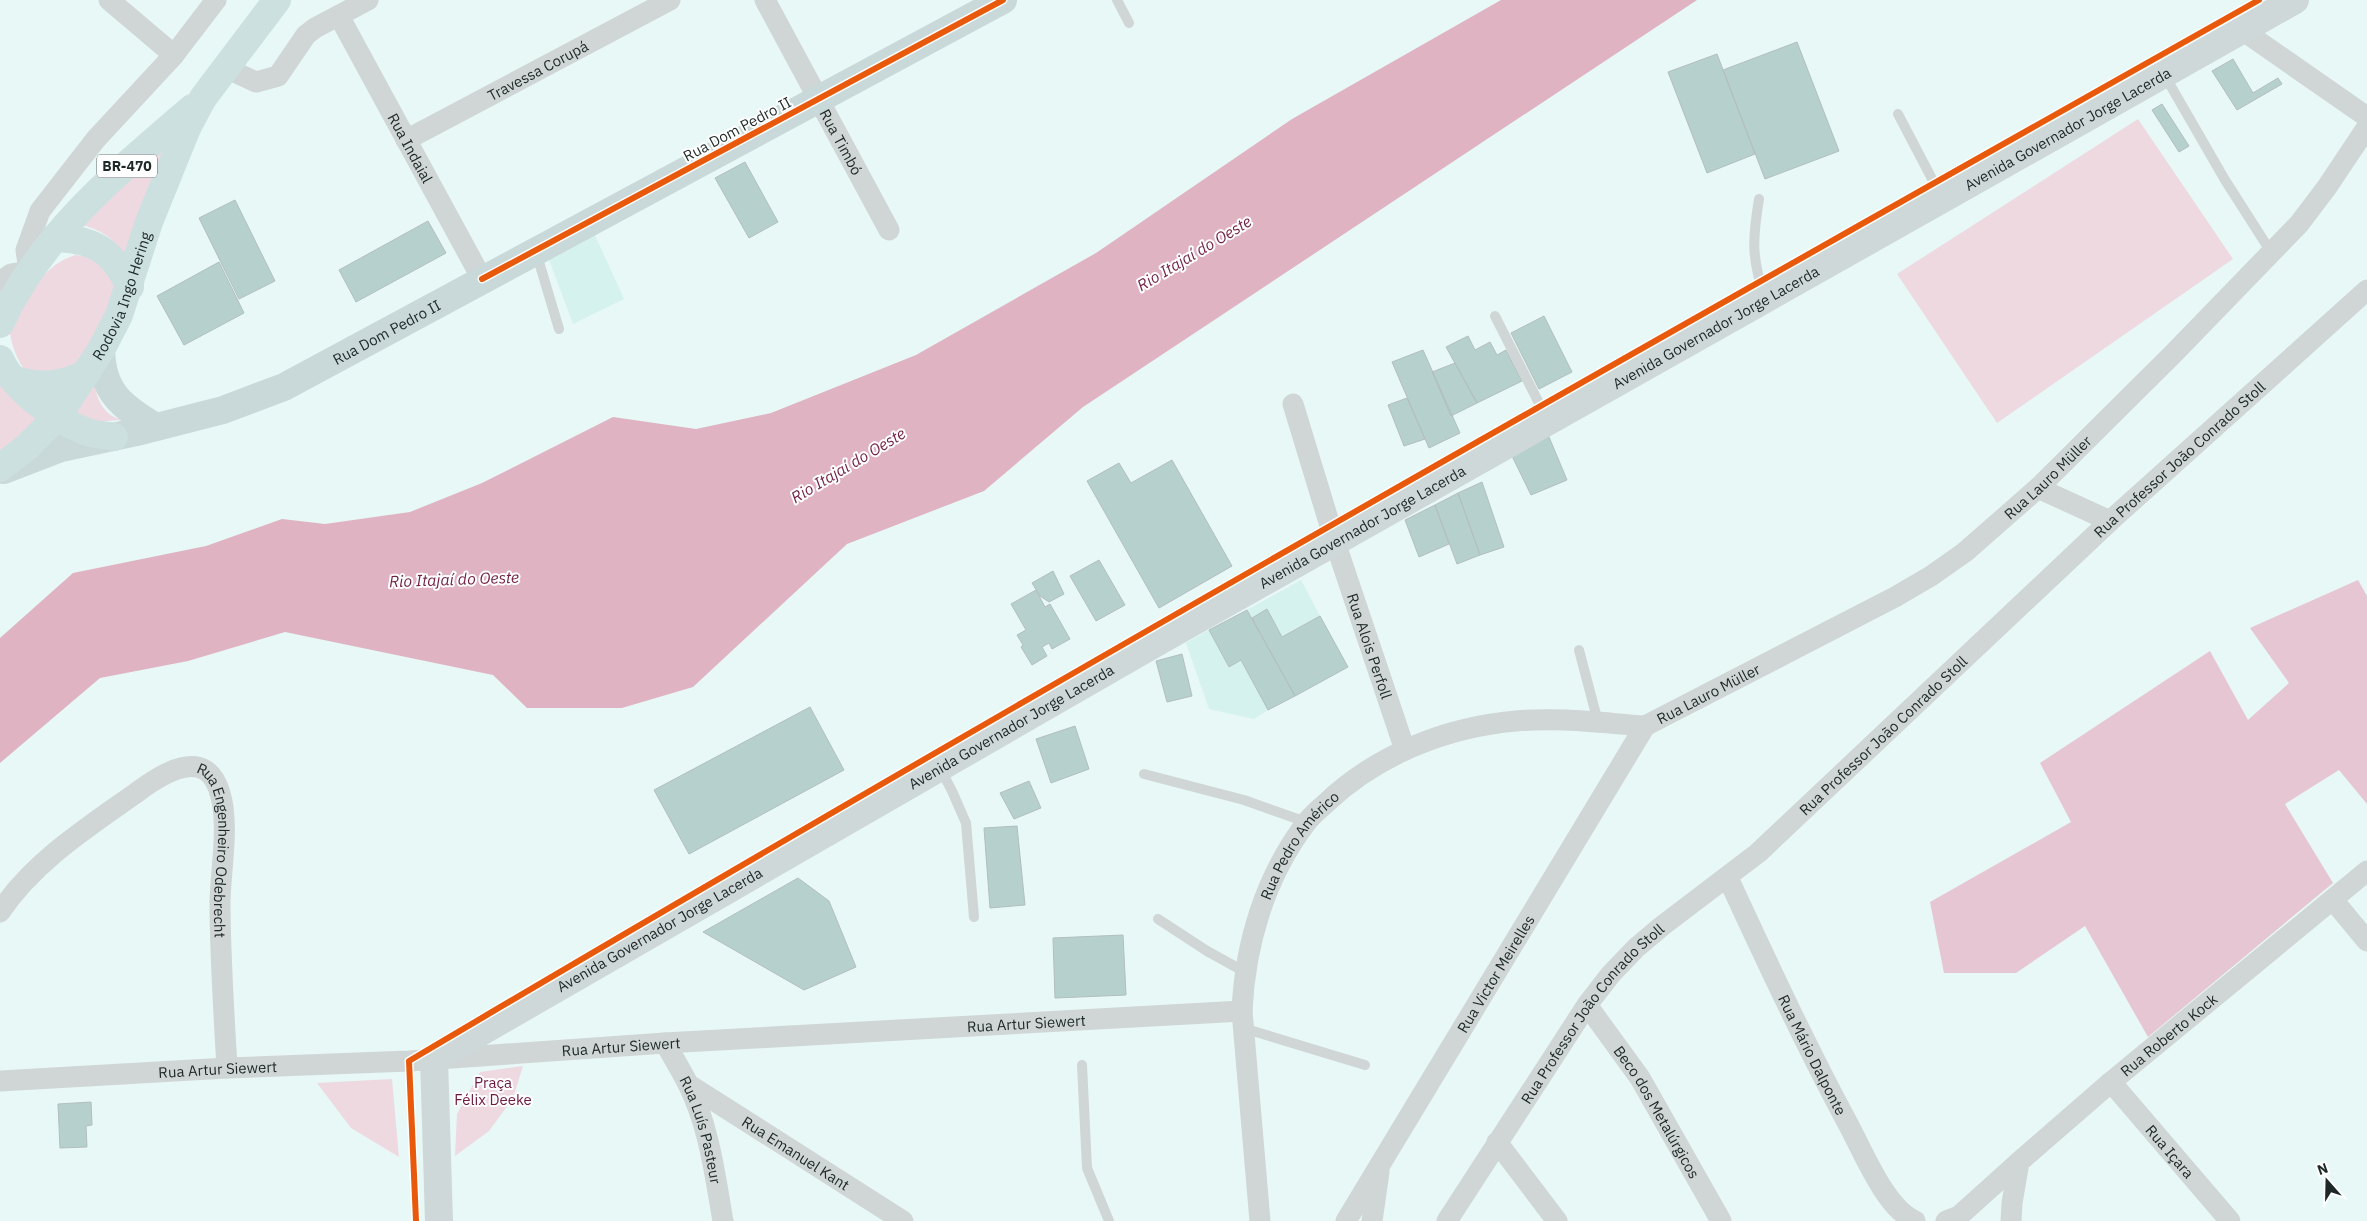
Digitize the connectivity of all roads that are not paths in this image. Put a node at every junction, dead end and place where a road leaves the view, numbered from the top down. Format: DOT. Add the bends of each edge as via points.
graph roads {
  1 [pos="109,0"];
  2 [pos="216,0"];
  3 [pos="277,0"];
  4 [pos="368,0"];
  5 [pos="670,0"];
  6 [pos="765,0"];
  7 [pos="1003,0"];
  8 [pos="1117,0"];
  9 [pos="2295,0"];
  10 [pos="339,16"];
  11 [pos="1129,23"];
  12 [pos="2242,30"];
  13 [pos="174,55"];
  14 [pos="226,68"];
  15 [pos="2164,74"];
  16 [pos="203,98"];
  17 [pos="820,99"];
  18 [pos="1898,114"];
  19 [pos="2367,117"];
  20 [pos="2367,127"];
  21 [pos="406,140"];
  22 [pos="1759,199"];
  23 [pos="1942,199"];
  24 [pos="889,230"];
  25 [pos="55,238"];
  26 [pos="535,251"];
  27 [pos="2272,252"];
  28 [pos="29,271"];
  29 [pos="482,279"];
  30 [pos="0,282"];
  31 [pos="130,287"];
  32 [pos="2367,290"];
  33 [pos="1764,300"];
  34 [pos="1495,316"];
  35 [pos="0,324"];
  36 [pos="559,329"];
  37 [pos="101,350"];
  38 [pos="6,369"];
  39 [pos="87,373"];
  40 [pos="1293,404"];
  41 [pos="57,417"];
  42 [pos="1548,422"];
  43 [pos="156,427"];
  44 [pos="114,437"];
  45 [pos="0,468"];
  46 [pos="0,472"];
  47 [pos="2038,488"];
  48 [pos="2110,521"];
  49 [pos="1334,542"];
  50 [pos="1579,650"];
  51 [pos="1598,722"];
  52 [pos="1645,726"];
  53 [pos="1405,750"];
  54 [pos="939,767"];
  55 [pos="1144,774"];
  56 [pos="1306,822"];
  57 [pos="2367,871"];
  58 [pos="1728,878"];
  59 [pos="2332,900"];
  60 [pos="0,912"];
  61 [pos="974,917"];
  62 [pos="1158,918"];
  63 [pos="2367,941"];
  64 [pos="1245,972"];
  65 [pos="1587,1004"];
  66 [pos="1243,1019"];
  67 [pos="665,1043"];
  68 [pos="434,1059"];
  69 [pos="1082,1064"];
  70 [pos="1365,1065"];
  71 [pos="227,1068"];
  72 [pos="0,1081"];
  73 [pos="2111,1082"];
  74 [pos="688,1084"];
  75 [pos="1497,1142"];
  76 [pos="1380,1161"];
  77 [pos="2019,1162"];
  78 [pos="1954,1219"];
  79 [pos="439,1221"];
  80 [pos="723,1221"];
  81 [pos="903,1221"];
  82 [pos="1109,1221"];
  83 [pos="1260,1221"];
  84 [pos="1346,1221"];
  85 [pos="1372,1221"];
  86 [pos="1447,1221"];
  87 [pos="1557,1221"];
  88 [pos="1721,1221"];
  89 [pos="1915,1221"];
  90 [pos="2011,1221"];
  91 [pos="2230,1221"];
  1 -- 13 [label="street"];
  2 -- 13 [label="street"];
  3 -- 14 [label="highway, Rodovia Ingo Hering / BR-470"];
  4 -- 10 [label="street"];
  5 -- 21 [label="street, Travessa Corupá"];
  6 -- 17 [label="street, Rua Timbó"];
  7 -- 17 [label="main road, Rua Dom Pedro II"];
  8 -- 11 [label="lane"];
  9 -- 12 [label="main road, Avenida Governador Jorge Lacerda"];
  10 -- 14 [label="street" via="306,36 278,76 256,82"];
  10 -- 21 [label="street, Rua Indaial"];
  12 -- 15 [label="main road, Avenida Governador Jorge Lacerda"];
  12 -- 19 [label="street"];
  13 -- 28 [label="street" via="96,139 40,211 26,250"];
  14 -- 16 [label="highway, Rodovia Ingo Hering / BR-470"];
  15 -- 23 [label="main road, Avenida Governador Jorge Lacerda"];
  15 -- 27 [label="lane" via="2225,180"];
  16 -- 25 [label="highway, Rodovia Ingo Hering / BR-470" via="126,166"];
  16 -- 31 [label="highway, Rodovia Ingo Hering / BR-470" via="160,190"];
  17 -- 24 [label="street, Rua Timbó"];
  17 -- 26 [label="main road, Rua Dom Pedro II"];
  18 -- 23 [label="lane"];
  20 -- 27 [label="street, Rua Lauro Müller" via="2299,224"];
  21 -- 29 [label="street, Rua Indaial"];
  22 -- 33 [label="lane" via="1753,254"];
  23 -- 33 [label="main road, Avenida Governador Jorge Lacerda"];
  25 -- 28 [label="highway, Rodovia Ingo Hering / BR-470"];
  25 -- 31 [label="highway" via="93,244 122,269"];
  26 -- 29 [label="main road, Rua Dom Pedro II"];
  26 -- 36 [label="lane"];
  27 -- 47 [label="street, Rua Lauro Müller"];
  28 -- 30 [label="street" via="12,274"];
  28 -- 35 [label="highway, Rodovia Ingo Hering / BR-470"];
  29 -- 43 [label="main road, Rua Dom Pedro II" via="284,386 223,410"];
  31 -- 37 [label="highway, Rodovia Ingo Hering / BR-470"];
  32 -- 48 [label="street, Rua Professor João Conrado Stoll"];
  33 -- 42 [label="main road, Avenida Governador Jorge Lacerda"];
  34 -- 42 [label="lane"];
  37 -- 39 [label="highway, Rodovia Ingo Hering / BR-470"];
  37 -- 43 [label="main road" via="105,377 113,394 122,405"];
  38 -- 39 [label="highway" via="32,385 51,386 70,382"];
  38 -- 41 [label="highway"];
  39 -- 41 [label="highway, Rodovia Ingo Hering / BR-470"];
  40 -- 49 [label="street, Rua Alois Perfoll"];
  41 -- 44 [label="highway" via="89,433"];
  41 -- 45 [label="highway, Rodovia Ingo Hering / BR-470"];
  42 -- 49 [label="main road, Avenida Governador Jorge Lacerda"];
  43 -- 44 [label="main road, Rua Dom Pedro II"];
  44 -- 46 [label="main road, Rua Dom Pedro II" via="61,448"];
  47 -- 48 [label="street"];
  47 -- 52 [label="street, Rua Lauro Müller" via="1966,552 1932,576"];
  48 -- 58 [label="street, Rua Professor João Conrado Stoll"];
  49 -- 53 [label="street, Rua Alois Perfoll"];
  49 -- 54 [label="main road, Avenida Governador Jorge Lacerda"];
  50 -- 51 [label="lane"];
  51 -- 52 [label="street, Rua Pedro Américo"];
  51 -- 53 [label="street, Rua Pedro Américo" via="1517,721 1480,726"];
  52 -- 76 [label="street, Rua Victor Meirelles"];
  53 -- 56 [label="street, Rua Pedro Américo" via="1367,770"];
  54 -- 61 [label="lane" via="966,824"];
  54 -- 68 [label="main road, Avenida Governador Jorge Lacerda"];
  55 -- 56 [label="lane" via="1244,800"];
  56 -- 64 [label="street, Rua Pedro Américo" via="1270,884 1257,919"];
  57 -- 59 [label="street, Rua Roberto Kock"];
  58 -- 65 [label="street, Rua Professor João Conrado Stoll" via="1684,908 1636,948"];
  58 -- 89 [label="street, Rua Mário Dalponte" via="1808,1048 1879,1181 1899,1208"];
  59 -- 63 [label="street"];
  59 -- 73 [label="street, Rua Roberto Kock"];
  60 -- 71 [label="street, Rua Engenheiro Odebrecht" via="57,852 155,779 174,770 203,769 211,775 218,788 223,808 220,920"];
  62 -- 64 [label="lane" via="1207,952"];
  64 -- 66 [label="street, Rua Pedro Américo"];
  65 -- 75 [label="street, Rua Professor João Conrado Stoll"];
  65 -- 88 [label="street, Beco dos Metalúrgicos" via="1640,1078"];
  66 -- 67 [label="street, Rua Artur Siewert"];
  66 -- 70 [label="lane"];
  66 -- 83 [label="street, Rua Pedro Américo"];
  67 -- 68 [label="street, Rua Artur Siewert"];
  67 -- 74 [label="street, Rua Luís Pasteur"];
  68 -- 71 [label="street, Rua Artur Siewert"];
  68 -- 79 [label="main road"];
  69 -- 82 [label="lane" via="1087,1168"];
  71 -- 72 [label="street, Rua Artur Siewert"];
  73 -- 77 [label="street, Rua Roberto Kock"];
  73 -- 91 [label="street, Rua Içara"];
  74 -- 80 [label="street, Rua Luís Pasteur" via="713,1162"];
  74 -- 81 [label="street, Rua Emanuel Kant"];
  75 -- 86 [label="street, Rua Professor João Conrado Stoll"];
  75 -- 87 [label="street"];
  76 -- 84 [label="street, Rua Victor Meirelles"];
  76 -- 85 [label="street"];
  77 -- 78 [label="street"];
  77 -- 90 [label="street"];
}
